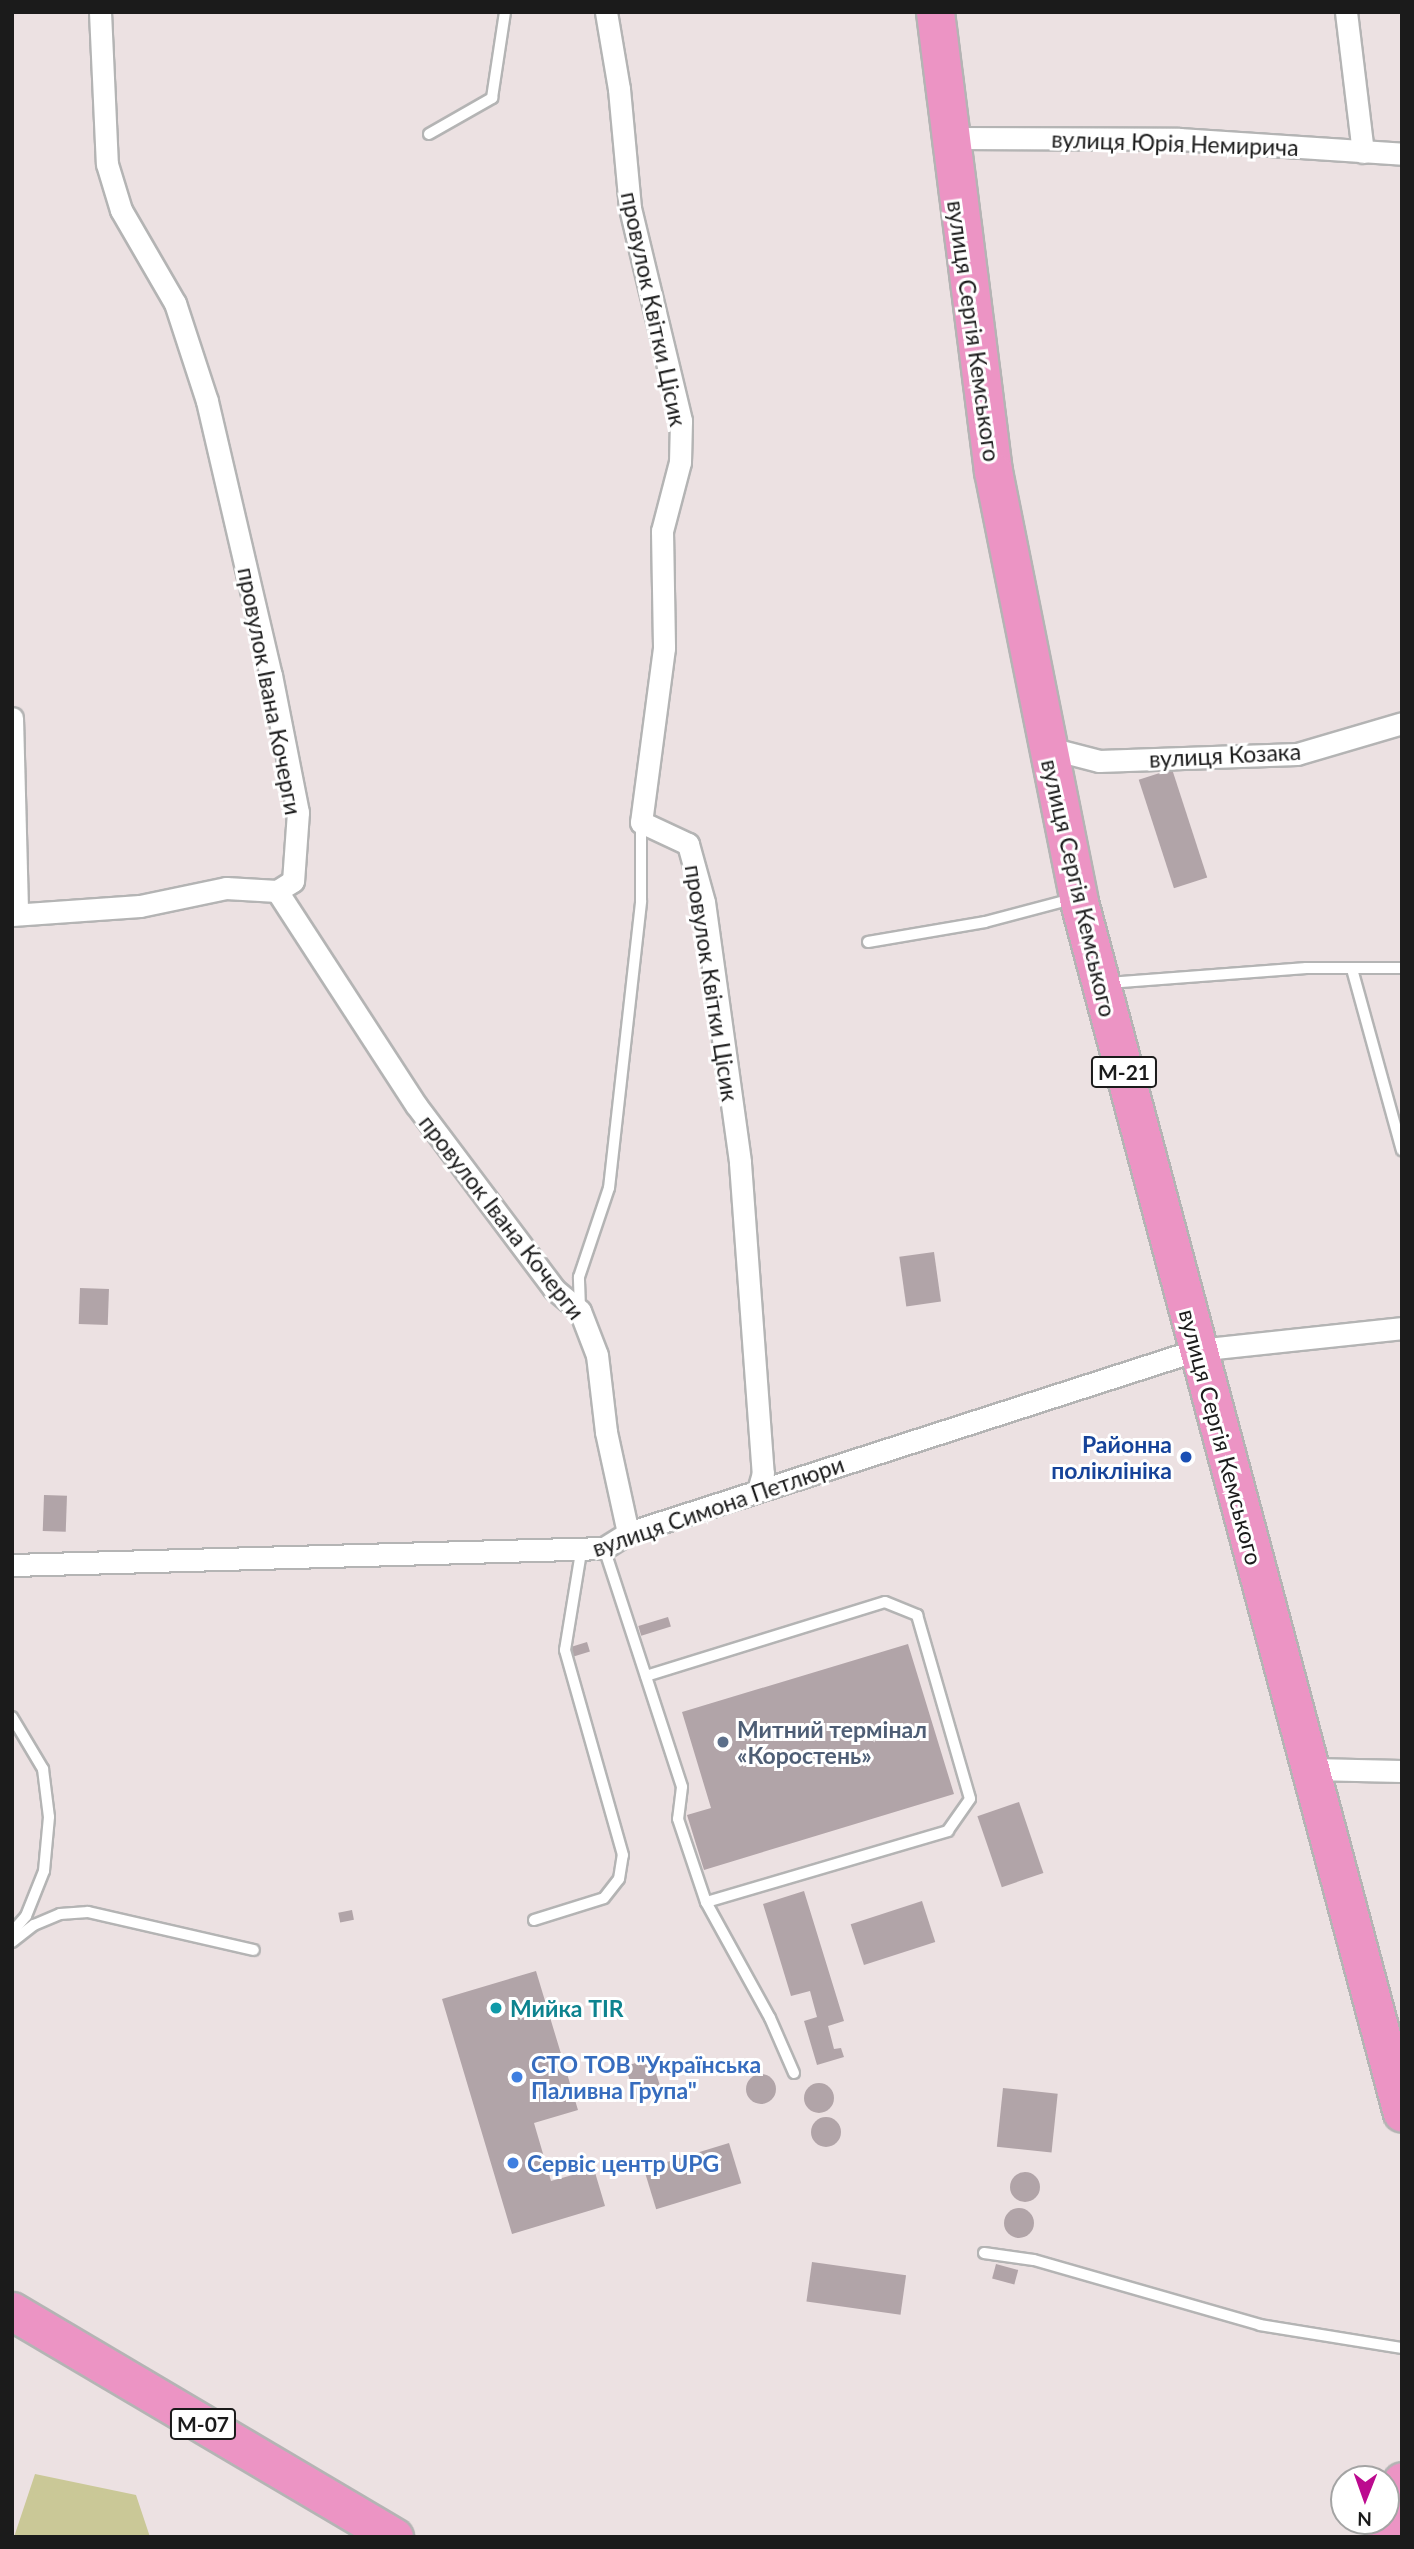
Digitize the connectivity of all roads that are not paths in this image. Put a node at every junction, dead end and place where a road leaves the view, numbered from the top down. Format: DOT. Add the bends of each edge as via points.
graph roads {
  1 [pos="100,12"];
  2 [pos="505,12"];
  3 [pos="606,12"];
  4 [pos="935,12"];
  5 [pos="1346,12"];
  6 [pos="429,134"];
  7 [pos="948,138"];
  8 [pos="1363,152"];
  9 [pos="1402,154"];
  10 [pos="12,718"];
  11 [pos="1402,723"];
  12 [pos="1045,747"];
  13 [pos="641,822"];
  14 [pos="277,891"];
  15 [pos="1078,898"];
  16 [pos="14,915"];
  17 [pos="868,942"];
  18 [pos="1402,968"];
  19 [pos="1352,970"];
  20 [pos="1101,984"];
  21 [pos="1402,1150"];
  22 [pos="580,1311"];
  23 [pos="1402,1328"];
  24 [pos="1197,1350"];
  25 [pos="758,1490"];
  26 [pos="628,1533"];
  27 [pos="604,1548"];
  28 [pos="581,1552"];
  29 [pos="12,1565"];
  30 [pos="646,1676"];
  31 [pos="12,1717"];
  32 [pos="1311,1769"];
  33 [pos="1402,1771"];
  34 [pos="706,1902"];
  35 [pos="534,1920"];
  36 [pos="12,1933"];
  37 [pos="12,1942"];
  38 [pos="254,1950"];
  39 [pos="794,2073"];
  40 [pos="1402,2113"];
  41 [pos="985,2253"];
  42 [pos="12,2311"];
  43 [pos="1402,2348"];
  44 [pos="1402,2481"];
  45 [pos="394,2537"];
  46 [pos="1386,2537"];
  1 -- 14 [label="street, провулок Івана Кочерги" via="107,164 121,210 174,303 207,401 271,675 298,811 293,880"];
  2 -- 6 [label="lane" via="492,98"];
  3 -- 13 [label="street, провулок Квітки Цісик" via="619,89 630,208 681,421 680,462 662,531 663,648"];
  4 -- 7 [label="highway, вулиця Сергія Кемського / М-21"];
  5 -- 8 [label="street"];
  7 -- 8 [label="street, вулиця Юрія Немирича" via="1179,139"];
  7 -- 12 [label="highway, вулиця Сергія Кемського / М-21" via="993,471"];
  8 -- 9 [label="street, вулиця Юрія Немирича"];
  10 -- 16 [label="street"];
  11 -- 12 [label="street, вулиця Козака" via="1297,754 1099,761"];
  12 -- 15 [label="highway, вулиця Сергія Кемського / М-21"];
  13 -- 22 [label="lane" via="641,901 609,1188 579,1277"];
  13 -- 25 [label="street, провулок Квітки Цісик" via="688,844 704,902 740,1163 763,1473"];
  14 -- 16 [label="street" via="226,888 140,906"];
  14 -- 22 [label="street, провулок Івана Кочерги" via="416,1105 554,1289"];
  15 -- 17 [label="lane" via="985,922"];
  15 -- 20 [label="highway, вулиця Сергія Кемського / М-21"];
  18 -- 19 [label="lane"];
  19 -- 20 [label="lane" via="1307,968"];
  19 -- 21 [label="lane"];
  20 -- 24 [label="highway, вулиця Сергія Кемського / М-21"];
  22 -- 26 [label="street, провулок Івана Кочерги" via="597,1355 606,1432"];
  23 -- 24 [label="street, вулиця Симона Петлюри"];
  24 -- 25 [label="street, вулиця Симона Петлюри"];
  24 -- 32 [label="highway, вулиця Сергія Кемського / М-21"];
  25 -- 26 [label="street, вулиця Симона Петлюри"];
  26 -- 27 [label="street, вулиця Симона Петлюри"];
  27 -- 28 [label="street, вулиця Симона Петлюри"];
  27 -- 30 [label="lane"];
  28 -- 29 [label="street, вулиця Симона Петлюри"];
  28 -- 35 [label="lane" via="565,1650 623,1855 619,1879 604,1898"];
  30 -- 34 [label="lane" via="682,1787 678,1819"];
  30 -- 34 [label="lane" via="885,1602 917,1615 970,1799 948,1830"];
  31 -- 36 [label="lane" via="43,1769 49,1817 44,1871 26,1916"];
  32 -- 33 [label="street"];
  32 -- 40 [label="highway, вулиця Сергія Кемського / М-21"];
  34 -- 39 [label="lane" via="770,2018"];
  37 -- 38 [label="lane" via="34,1925 60,1914 88,1912"];
  41 -- 43 [label="lane" via="1034,2260 1260,2325"];
  42 -- 45 [label="highway, М-07"];
  44 -- 46 [label="highway"];
}
